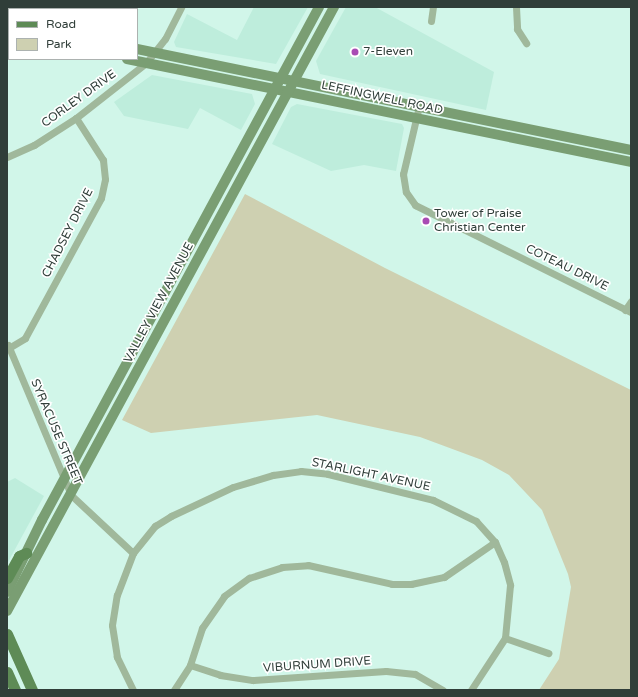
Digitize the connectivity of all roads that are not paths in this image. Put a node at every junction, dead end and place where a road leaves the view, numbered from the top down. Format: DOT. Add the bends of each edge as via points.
graph roads {
  1 [pos="181,7"];
  2 [pos="319,7"];
  3 [pos="334,7"];
  4 [pos="433,7"];
  5 [pos="516,7"];
  6 [pos="431,21"];
  7 [pos="526,43"];
  8 [pos="138,49"];
  9 [pos="156,52"];
  10 [pos="132,60"];
  11 [pos="146,63"];
  12 [pos="281,78"];
  13 [pos="293,81"];
  14 [pos="275,89"];
  15 [pos="288,92"];
  16 [pos="419,106"];
  17 [pos="76,118"];
  18 [pos="416,118"];
  19 [pos="631,150"];
  20 [pos="7,157"];
  21 [pos="631,162"];
  22 [pos="631,302"];
  23 [pos="628,311"];
  24 [pos="8,347"];
  25 [pos="64,480"];
  26 [pos="71,495"];
  27 [pos="494,542"];
  28 [pos="26,553"];
  29 [pos="133,553"];
  30 [pos="7,578"];
  31 [pos="7,592"];
  32 [pos="7,611"];
  33 [pos="7,634"];
  34 [pos="505,638"];
  35 [pos="548,653"];
  36 [pos="190,665"];
  37 [pos="7,672"];
  38 [pos="15,690"];
  39 [pos="32,690"];
  40 [pos="133,690"];
  41 [pos="174,690"];
  42 [pos="443,690"];
  43 [pos="471,690"];
  1 -- 9 [label="street, CORLEY DRIVE"];
  2 -- 12 [label="main road, VALLEY VIEW AVENUE"];
  3 -- 13 [label="main road, VALLEY VIEW AVENUE"];
  4 -- 6 [label="street"];
  5 -- 7 [label="street" via="518,29"];
  8 -- 9 [label="main road, LEFFINGWELL ROAD"];
  9 -- 11 [label="street, CORLEY DRIVE"];
  9 -- 12 [label="main road, LEFFINGWELL ROAD"];
  10 -- 11 [label="main road, LEFFINGWELL ROAD"];
  11 -- 14 [label="main road, LEFFINGWELL ROAD"];
  11 -- 17 [label="street, CORLEY DRIVE"];
  12 -- 13 [label="main road, LEFFINGWELL ROAD"];
  12 -- 14 [label="main road, VALLEY VIEW AVENUE"];
  13 -- 15 [label="main road, VALLEY VIEW AVENUE"];
  13 -- 16 [label="main road, LEFFINGWELL ROAD"];
  14 -- 15 [label="main road, LEFFINGWELL ROAD"];
  14 -- 25 [label="main road, VALLEY VIEW AVENUE"];
  15 -- 18 [label="main road, LEFFINGWELL ROAD"];
  15 -- 26 [label="main road, VALLEY VIEW AVENUE"];
  16 -- 18 [label="street, COTEAU DRIVE"];
  16 -- 19 [label="main road, LEFFINGWELL ROAD"];
  17 -- 20 [label="street, CORLEY DRIVE" via="34,145"];
  17 -- 24 [label="street, CHADSEY DRIVE" via="103,160 105,179 101,198 24,338"];
  18 -- 21 [label="main road, LEFFINGWELL ROAD"];
  18 -- 23 [label="street, COTEAU DRIVE" via="403,174 406,192 415,205"];
  22 -- 23 [label="street"];
  24 -- 25 [label="street, SYRACUSE STREET"];
  25 -- 26 [label="street, SYRACUSE STREET"];
  25 -- 28 [label="main road, VALLEY VIEW AVENUE"];
  26 -- 29 [label="street, SYRACUSE STREET"];
  26 -- 32 [label="main road, VALLEY VIEW AVENUE"];
  27 -- 29 [label="street, STARLIGHT AVENUE" via="476,521 433,500 328,474 300,471 273,475 233,487 171,516 155,526"];
  27 -- 34 [label="street, STARLIGHT AVENUE" via="504,562 510,584"];
  27 -- 36 [label="street" via="444,576 417,583 392,584 308,565 282,567 248,578 224,596 202,628"];
  28 -- 30 [label="main road" via="19,556"];
  28 -- 31 [label="main road, VALLEY VIEW AVENUE"];
  29 -- 40 [label="street, STARLIGHT AVENUE" via="117,595 112,625 116,657"];
  33 -- 39 [label="main road"];
  34 -- 35 [label="street"];
  34 -- 43 [label="street"];
  36 -- 41 [label="street"];
  36 -- 42 [label="street, VIBURNUM DRIVE" via="220,675 253,680 386,671 415,674"];
  37 -- 38 [label="main road"];
}
